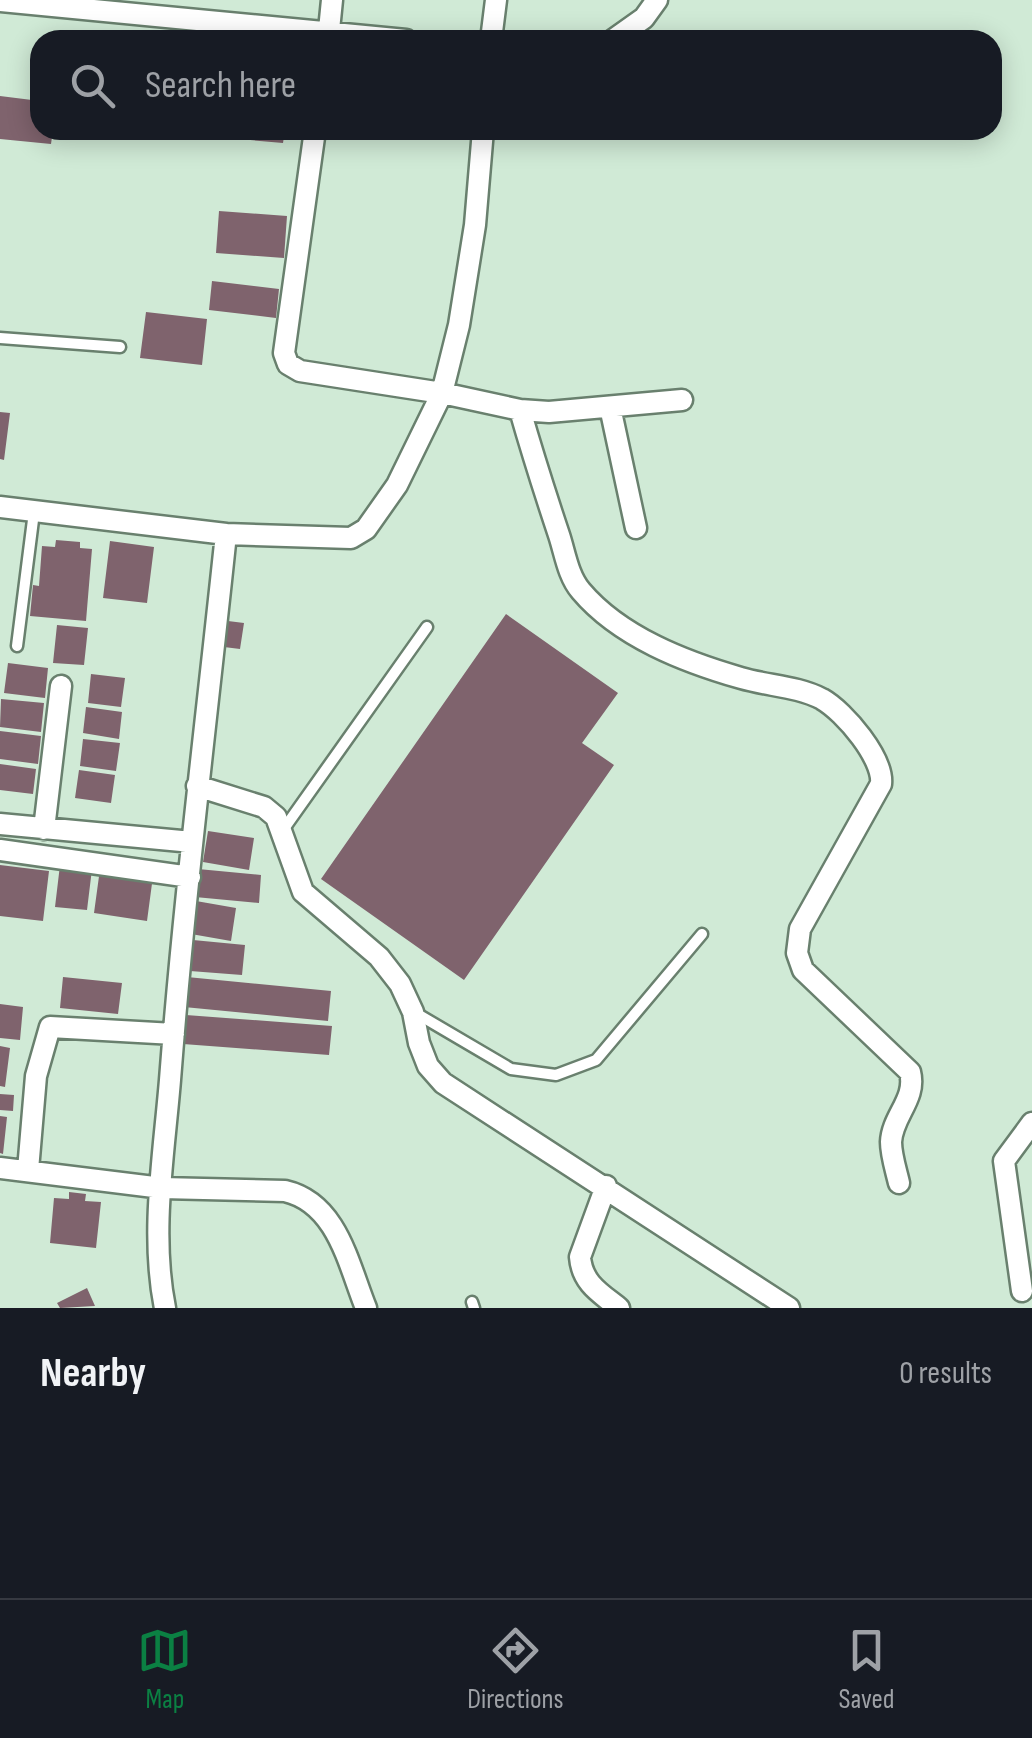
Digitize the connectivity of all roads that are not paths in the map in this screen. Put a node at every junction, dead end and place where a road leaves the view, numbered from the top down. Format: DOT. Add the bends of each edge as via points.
graph roads {
  1 [pos="0,0"];
  2 [pos="332,0"];
  3 [pos="496,0"];
  4 [pos="657,0"];
  5 [pos="167,8"];
  6 [pos="294,30"];
  7 [pos="330,30"];
  8 [pos="492,30"];
  9 [pos="627,30"];
  10 [pos="314,140"];
  11 [pos="482,140"];
  12 [pos="0,338"];
  13 [pos="120,347"];
  14 [pos="442,393"];
  15 [pos="682,400"];
  16 [pos="610,406"];
  17 [pos="520,410"];
  18 [pos="0,507"];
  19 [pos="34,512"];
  20 [pos="636,528"];
  21 [pos="226,534"];
  22 [pos="428,626"];
  23 [pos="17,646"];
  24 [pos="61,686"];
  25 [pos="197,786"];
  26 [pos="0,824"];
  27 [pos="44,829"];
  28 [pos="283,830"];
  29 [pos="192,842"];
  30 [pos="0,850"];
  31 [pos="190,877"];
  32 [pos="702,934"];
  33 [pos="413,1012"];
  34 [pos="174,1034"];
  35 [pos="1032,1123"];
  36 [pos="0,1168"];
  37 [pos="28,1170"];
  38 [pos="899,1182"];
  39 [pos="606,1186"];
  40 [pos="162,1188"];
  41 [pos="1022,1292"];
  42 [pos="165,1308"];
  43 [pos="366,1308"];
  44 [pos="620,1308"];
  45 [pos="788,1308"];
  1 -- 5 [label="street"];
  2 -- 7 [label="street"];
  3 -- 8 [label="street"];
  4 -- 9 [label="street"];
  5 -- 6 [label="street"];
  10 -- 14 [label="street" via="284,353 288,364"];
  11 -- 14 [label="street" via="475,225"];
  12 -- 13 [label="lane"];
  14 -- 17 [label="street"];
  14 -- 21 [label="street" via="397,485 366,529 334,540"];
  15 -- 16 [label="street"];
  16 -- 17 [label="street"];
  16 -- 20 [label="street"];
  17 -- 38 [label="street" via="572,577 593,603 660,649 826,701 882,772 800,929 797,954 803,970 910,1072 910,1097 891,1145"];
  18 -- 19 [label="street"];
  19 -- 21 [label="street"];
  19 -- 23 [label="lane"];
  21 -- 25 [label="street"];
  22 -- 28 [label="lane"];
  24 -- 27 [label="street"];
  25 -- 28 [label="street" via="264,807"];
  25 -- 29 [label="street"];
  26 -- 27 [label="street"];
  27 -- 29 [label="street"];
  28 -- 33 [label="street" via="303,892 379,957"];
  29 -- 31 [label="street"];
  30 -- 31 [label="street"];
  31 -- 34 [label="street"];
  32 -- 33 [label="lane" via="596,1060 556,1075 510,1070"];
  33 -- 39 [label="street" via="424,1054 443,1083"];
  34 -- 37 [label="street" via="50,1027 36,1076"];
  34 -- 40 [label="street"];
  35 -- 41 [label="street" via="1004,1161"];
  36 -- 37 [label="street"];
  37 -- 40 [label="street"];
  39 -- 44 [label="street" via="581,1269 588,1284"];
  39 -- 45 [label="street"];
  40 -- 42 [label="street" via="158,1256"];
  40 -- 43 [label="street" via="285,1191 312,1200 336,1234"];
}
